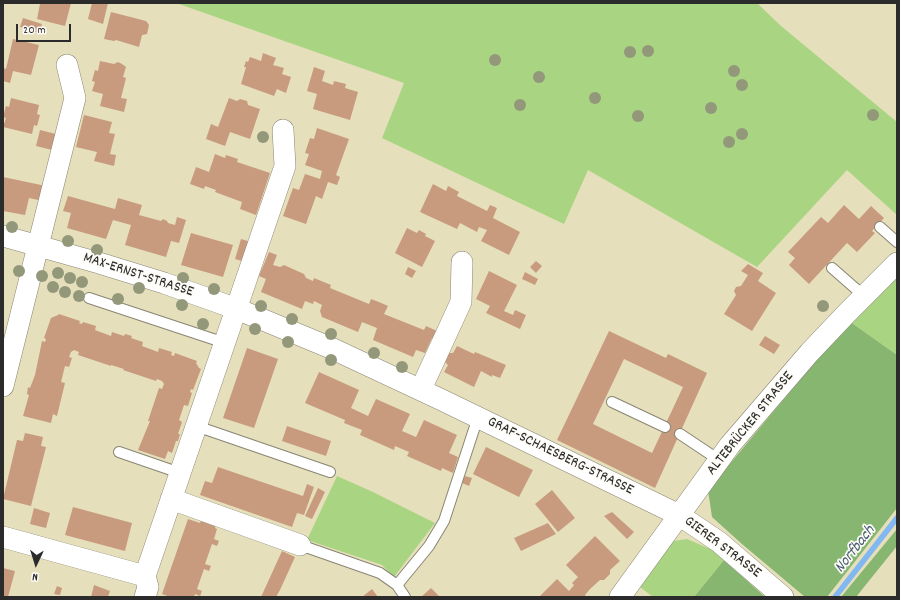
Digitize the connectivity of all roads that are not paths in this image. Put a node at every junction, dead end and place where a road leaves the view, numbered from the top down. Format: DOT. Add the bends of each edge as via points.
graph roads {
  1 [pos="67,65"];
  2 [pos="283,130"];
  3 [pos="880,227"];
  4 [pos="3,236"];
  5 [pos="897,242"];
  6 [pos="38,245"];
  7 [pos="462,262"];
  8 [pos="897,263"];
  9 [pos="832,268"];
  10 [pos="864,296"];
  11 [pos="89,298"];
  12 [pos="237,309"];
  13 [pos="225,343"];
  14 [pos="3,386"];
  15 [pos="421,389"];
  16 [pos="440,399"];
  17 [pos="612,402"];
  18 [pos="478,417"];
  19 [pos="196,426"];
  20 [pos="665,427"];
  21 [pos="680,434"];
  22 [pos="119,452"];
  23 [pos="719,460"];
  24 [pos="330,472"];
  25 [pos="180,473"];
  26 [pos="171,499"];
  27 [pos="679,515"];
  28 [pos="3,537"];
  29 [pos="300,545"];
  30 [pos="145,576"];
  31 [pos="397,585"];
  32 [pos="145,597"];
  33 [pos="405,597"];
  34 [pos="620,597"];
  35 [pos="783,597"];
  1 -- 6 [label="street" via="74,98"];
  2 -- 12 [label="street" via="285,166"];
  3 -- 5 [label="lane"];
  4 -- 6 [label="street, MAX-ERNST-STRASSE"];
  6 -- 12 [label="street, MAX-ERNST-STRASSE" via="138,275"];
  6 -- 14 [label="street"];
  7 -- 15 [label="street" via="461,302"];
  8 -- 10 [label="street, ALTEBRÜCKER STRASSE"];
  9 -- 10 [label="lane"];
  10 -- 23 [label="street, ALTEBRÜCKER STRASSE" via="810,352"];
  11 -- 13 [label="lane"];
  12 -- 13 [label="street"];
  12 -- 15 [label="street, MAX-ERNST-STRASSE"];
  13 -- 19 [label="street"];
  15 -- 16 [label="street, MAX-ERNST-STRASSE"];
  16 -- 18 [label="street, GRAF-SCHAESBERG-STRASSE"];
  17 -- 20 [label="lane"];
  18 -- 27 [label="street, GRAF-SCHAESBERG-STRASSE"];
  18 -- 31 [label="lane" via="444,521 429,546"];
  19 -- 24 [label="lane"];
  19 -- 25 [label="street"];
  21 -- 23 [label="lane"];
  22 -- 25 [label="lane"];
  23 -- 27 [label="street, ALTEBRÜCKER STRASSE"];
  25 -- 26 [label="street"];
  26 -- 29 [label="street"];
  26 -- 30 [label="street"];
  27 -- 34 [label="street, ALTEBRÜCKER STRASSE"];
  27 -- 35 [label="street, GIERER STRASSE" via="719,542"];
  28 -- 30 [label="street"];
  29 -- 31 [label="lane" via="380,573"];
  30 -- 32 [label="street" via="148,587"];
  31 -- 33 [label="lane"];
}
